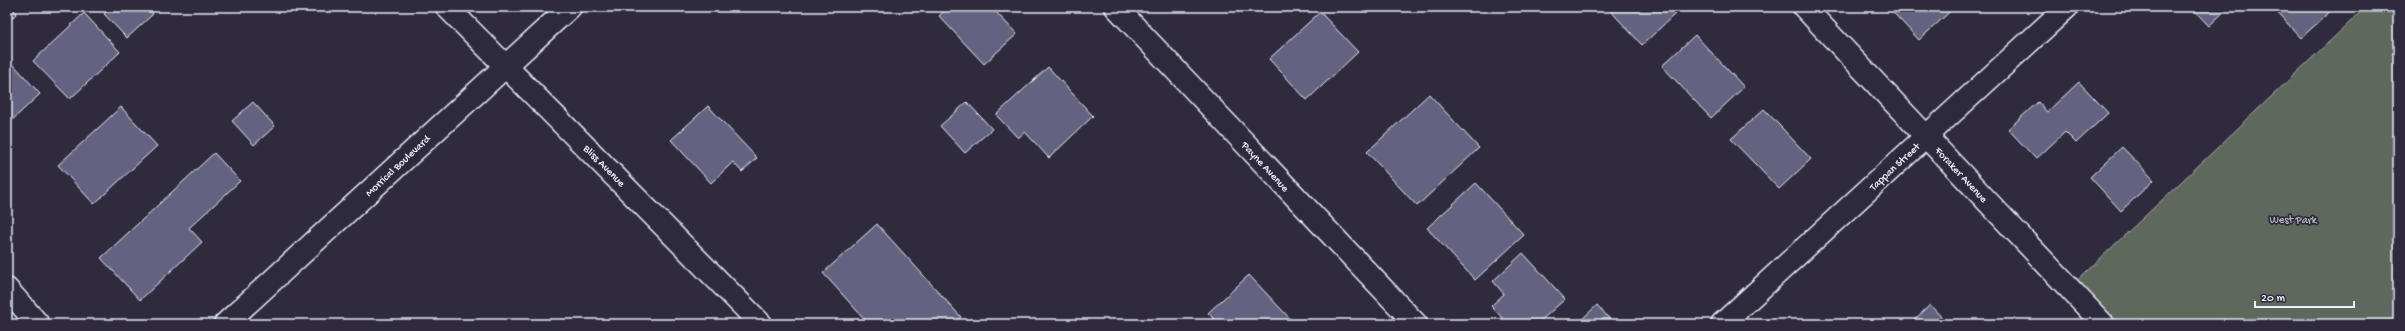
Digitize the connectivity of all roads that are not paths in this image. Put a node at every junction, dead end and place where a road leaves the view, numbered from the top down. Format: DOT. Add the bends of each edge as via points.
graph roads {
  1 [pos="447,7"];
  2 [pos="570,7"];
  3 [pos="1116,7"];
  4 [pos="1804,7"];
  5 [pos="2067,7"];
  6 [pos="506,66"];
  7 [pos="1926,136"];
  8 [pos="7,289"];
  9 [pos="38,324"];
  10 [pos="225,324"];
  11 [pos="761,324"];
  12 [pos="1416,324"];
  13 [pos="1722,324"];
  14 [pos="2103,324"];
  1 -- 6 [label="street, Bliss Avenue"];
  2 -- 6 [label="street, Morrical Boulevard"];
  3 -- 12 [label="street, Payne Avenue"];
  4 -- 7 [label="street, Foraker Avenue"];
  5 -- 7 [label="street, Tappan Street"];
  6 -- 10 [label="street, Morrical Boulevard"];
  6 -- 11 [label="street, Bliss Avenue"];
  7 -- 13 [label="street, Tappan Street"];
  7 -- 14 [label="street, Foraker Avenue"];
  8 -- 9 [label="street"];
}
